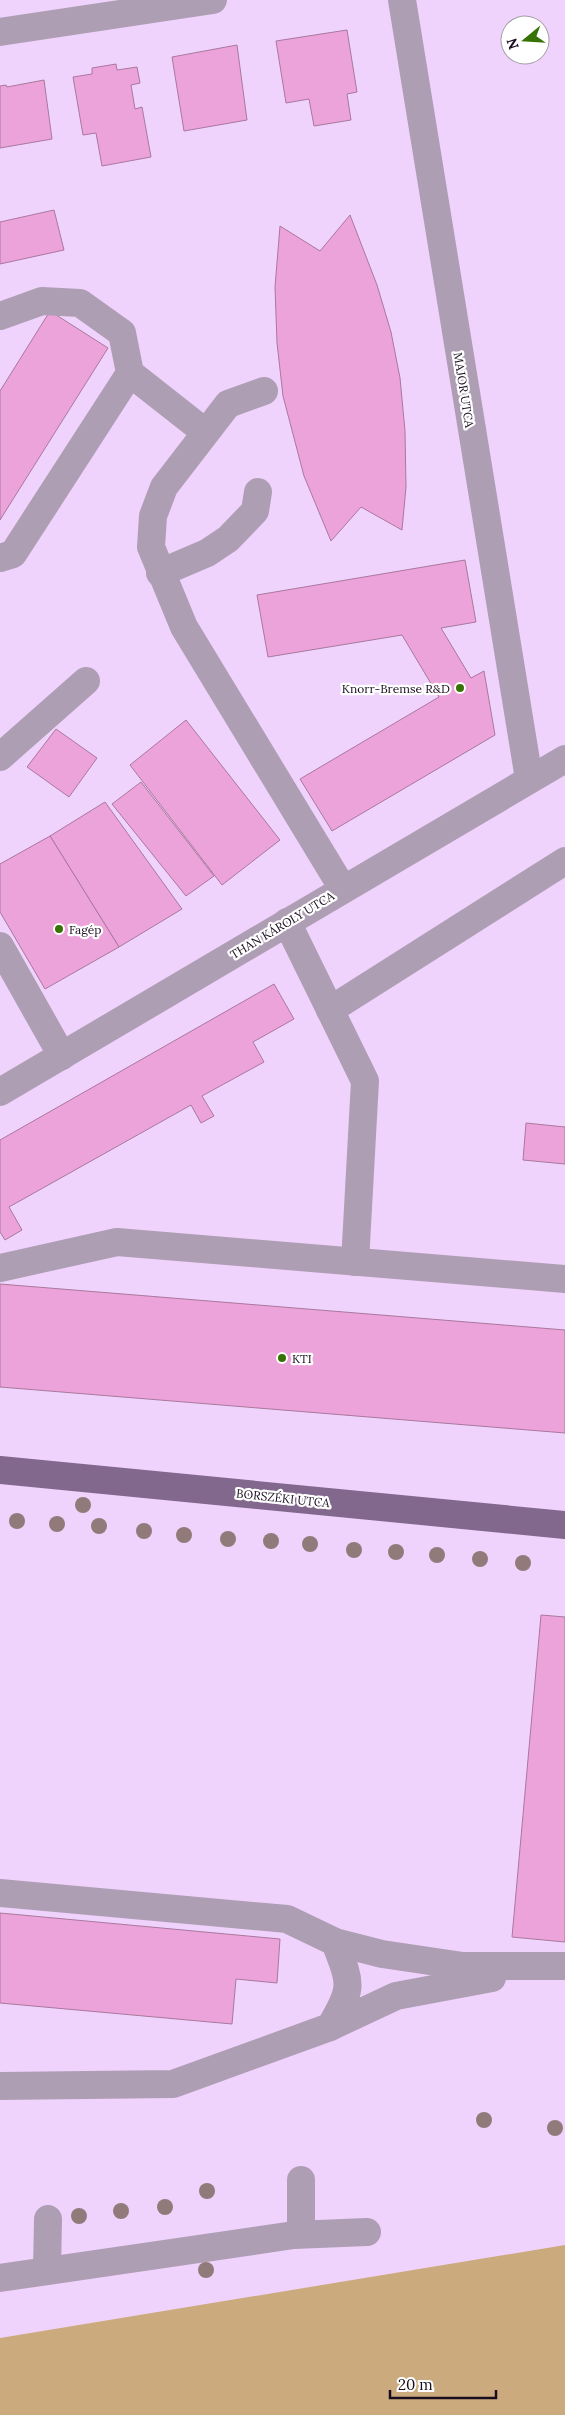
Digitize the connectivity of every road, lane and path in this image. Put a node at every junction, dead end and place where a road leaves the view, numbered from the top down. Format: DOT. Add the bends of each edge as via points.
graph roads {
  1 [pos="213,0"];
  2 [pos="402,0"];
  3 [pos="0,32"];
  4 [pos="0,316"];
  5 [pos="130,373"];
  6 [pos="264,391"];
  7 [pos="204,432"];
  8 [pos="258,492"];
  9 [pos="0,558"];
  10 [pos="160,573"];
  11 [pos="86,681"];
  12 [pos="0,757"];
  13 [pos="565,759"];
  14 [pos="528,780"];
  15 [pos="565,862"];
  16 [pos="343,888"];
  17 [pos="288,922"];
  18 [pos="0,946"];
  19 [pos="330,1010"];
  20 [pos="62,1056"];
  21 [pos="2,1085"];
  22 [pos="355,1262"];
  23 [pos="0,1268"];
  24 [pos="565,1279"];
  25 [pos="0,1470"];
  26 [pos="565,1525"];
  27 [pos="0,1893"];
  28 [pos="335,1942"];
  29 [pos="565,1966"];
  30 [pos="330,2027"];
  31 [pos="0,2086"];
  32 [pos="301,2180"];
  33 [pos="48,2219"];
  34 [pos="367,2232"];
  35 [pos="301,2234"];
  36 [pos="47,2271"];
  37 [pos="0,2278"];
  1 -- 3 [label="street"];
  2 -- 14 [label="street, MAJOR UTCA"];
  4 -- 5 [label="street" via="42,301 80,303 122,334"];
  5 -- 7 [label="street"];
  5 -- 9 [label="street" via="13,554"];
  6 -- 7 [label="street" via="228,404"];
  7 -- 10 [label="street" via="164,487 153,516 151,547"];
  8 -- 10 [label="street" via="255,511 228,539 207,553"];
  10 -- 16 [label="street" via="184,627"];
  11 -- 12 [label="street"];
  13 -- 14 [label="street, THAN KÁROLY UTCA"];
  14 -- 16 [label="street, THAN KÁROLY UTCA"];
  15 -- 19 [label="street"];
  16 -- 17 [label="street, THAN KÁROLY UTCA"];
  17 -- 19 [label="street"];
  17 -- 20 [label="street, THAN KÁROLY UTCA"];
  18 -- 20 [label="street"];
  19 -- 22 [label="street" via="365,1081"];
  20 -- 21 [label="street, THAN KÁROLY UTCA"];
  22 -- 23 [label="street" via="117,1242"];
  22 -- 24 [label="street"];
  25 -- 26 [label="main road, BORSZÉKI UTCA"];
  27 -- 28 [label="street" via="287,1919"];
  28 -- 29 [label="street" via="382,1954 463,1966"];
  28 -- 30 [label="street" via="348,1976 348,1994"];
  29 -- 30 [label="street" via="396,1996"];
  30 -- 31 [label="street" via="173,2084"];
  32 -- 35 [label="street"];
  33 -- 36 [label="street"];
  34 -- 35 [label="street"];
  35 -- 36 [label="street"];
  36 -- 37 [label="street"];
}
